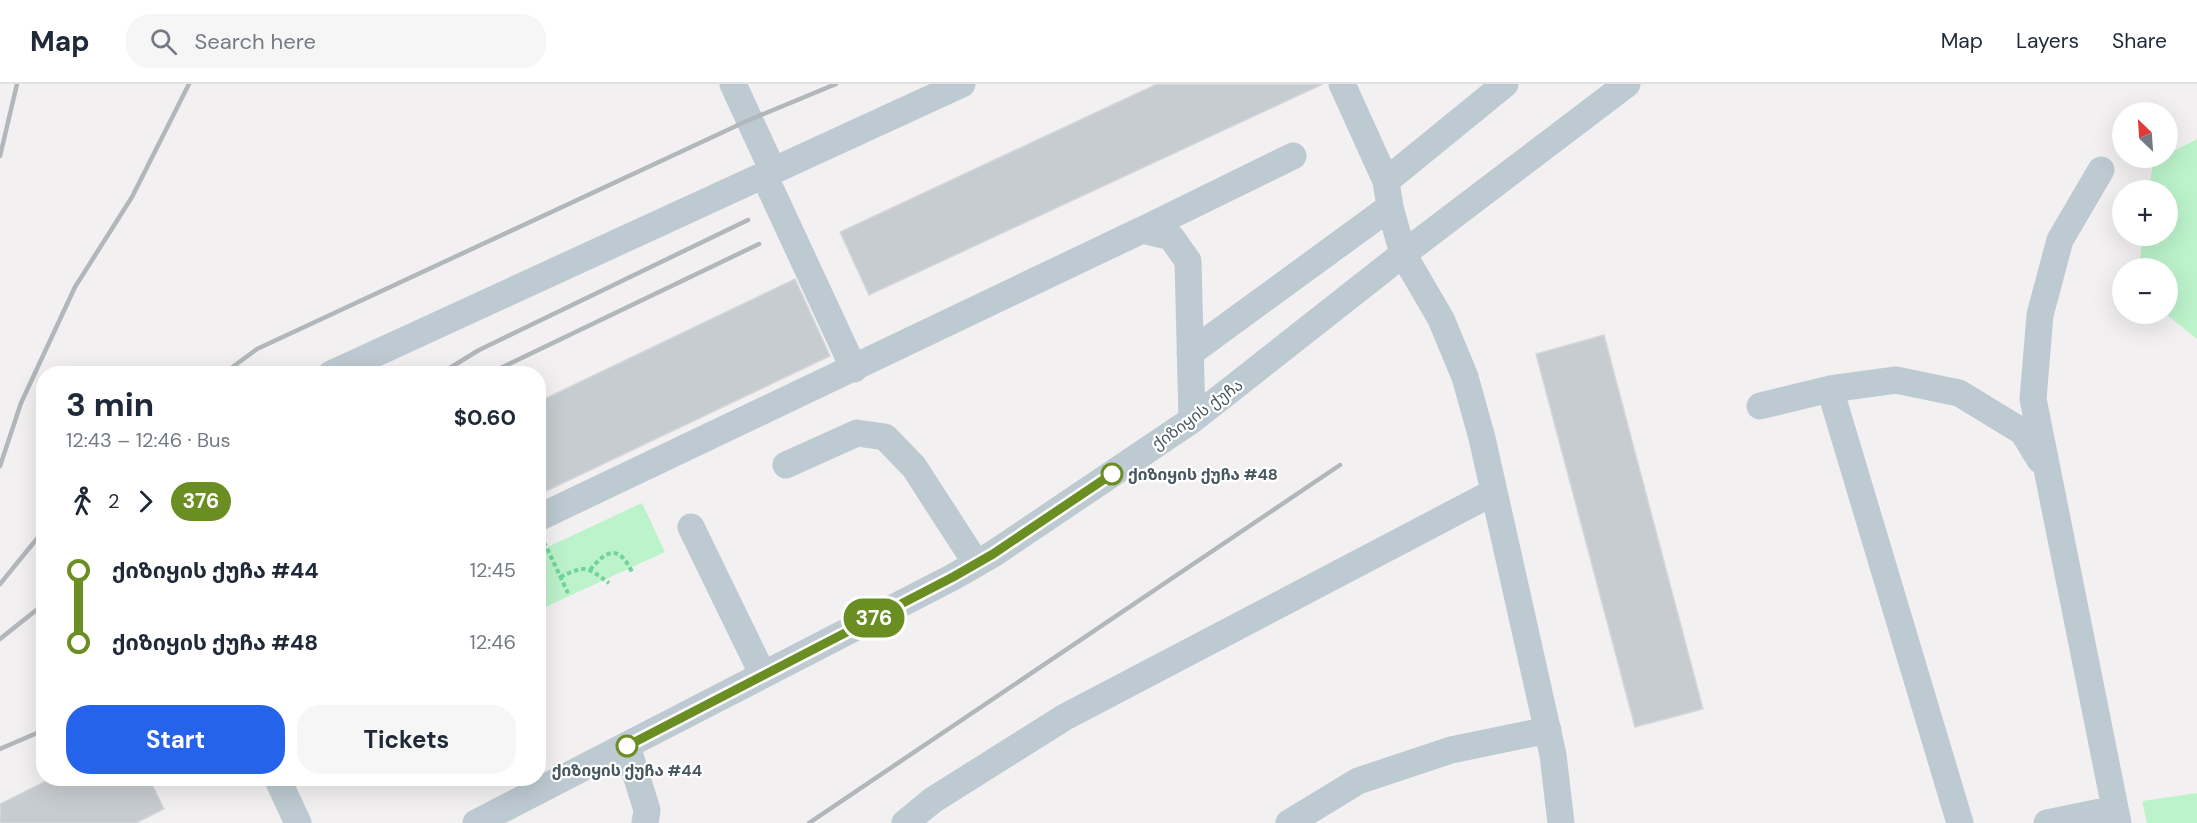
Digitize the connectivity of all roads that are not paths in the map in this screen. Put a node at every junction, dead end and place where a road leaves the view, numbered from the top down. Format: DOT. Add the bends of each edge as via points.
graph roads {
  1 [pos="733,84"];
  2 [pos="962,84"];
  3 [pos="1342,84"];
  4 [pos="1505,84"];
  5 [pos="1627,84"];
  6 [pos="1293,156"];
  7 [pos="2101,170"];
  8 [pos="769,173"];
  9 [pos="1388,194"];
  10 [pos="1142,230"];
  11 [pos="1403,254"];
  12 [pos="1190,353"];
  13 [pos="349,366"];
  14 [pos="854,369"];
  15 [pos="1830,389"];
  16 [pos="1760,406"];
  17 [pos="1192,420"];
  18 [pos="786,465"];
  19 [pos="2048,474"];
  20 [pos="1494,492"];
  21 [pos="546,526"];
  22 [pos="691,527"];
  23 [pos="976,564"];
  24 [pos="763,675"];
  25 [pos="1548,730"];
  26 [pos="627,746"];
  27 [pos="281,786"];
  28 [pos="2117,816"];
  29 [pos="298,823"];
  30 [pos="476,823"];
  31 [pos="645,823"];
  32 [pos="905,823"];
  33 [pos="1289,823"];
  34 [pos="1562,823"];
  35 [pos="1960,823"];
  36 [pos="2047,823"];
  1 -- 8 [label="street"];
  2 -- 8 [label="street"];
  3 -- 9 [label="street"];
  4 -- 9 [label="street"];
  5 -- 11 [label="street, ქიზიყის ქუჩა"];
  6 -- 10 [label="street"];
  7 -- 19 [label="street" via="2060,240 2040,315 2033,399"];
  8 -- 13 [label="street"];
  8 -- 14 [label="street"];
  9 -- 11 [label="street"];
  9 -- 12 [label="street"];
  10 -- 12 [label="street" via="1171,237 1188,261"];
  10 -- 14 [label="street"];
  11 -- 17 [label="street, ქიზიყის ქუჩა"];
  11 -- 20 [label="street" via="1441,319 1465,377"];
  12 -- 17 [label="street"];
  14 -- 21 [label="street"];
  15 -- 16 [label="street"];
  15 -- 19 [label="street" via="1896,380 1959,393 2023,432"];
  15 -- 35 [label="street"];
  17 -- 23 [label="street, ქიზიყის ქუჩა"];
  18 -- 23 [label="street" via="857,433 885,437 914,467"];
  19 -- 28 [label="street"];
  20 -- 25 [label="street"];
  20 -- 32 [label="street" via="1065,717 933,800"];
  22 -- 24 [label="street"];
  23 -- 24 [label="street, ქიზიყის ქუჩა"];
  24 -- 26 [label="street, ქიზიყის ქუჩა"];
  25 -- 33 [label="street" via="1451,750 1358,781"];
  25 -- 34 [label="street"];
  26 -- 30 [label="street, ქიზიყის ქუჩა"];
  26 -- 31 [label="street" via="647,810"];
  27 -- 29 [label="street"];
  28 -- 36 [label="street"];
}
